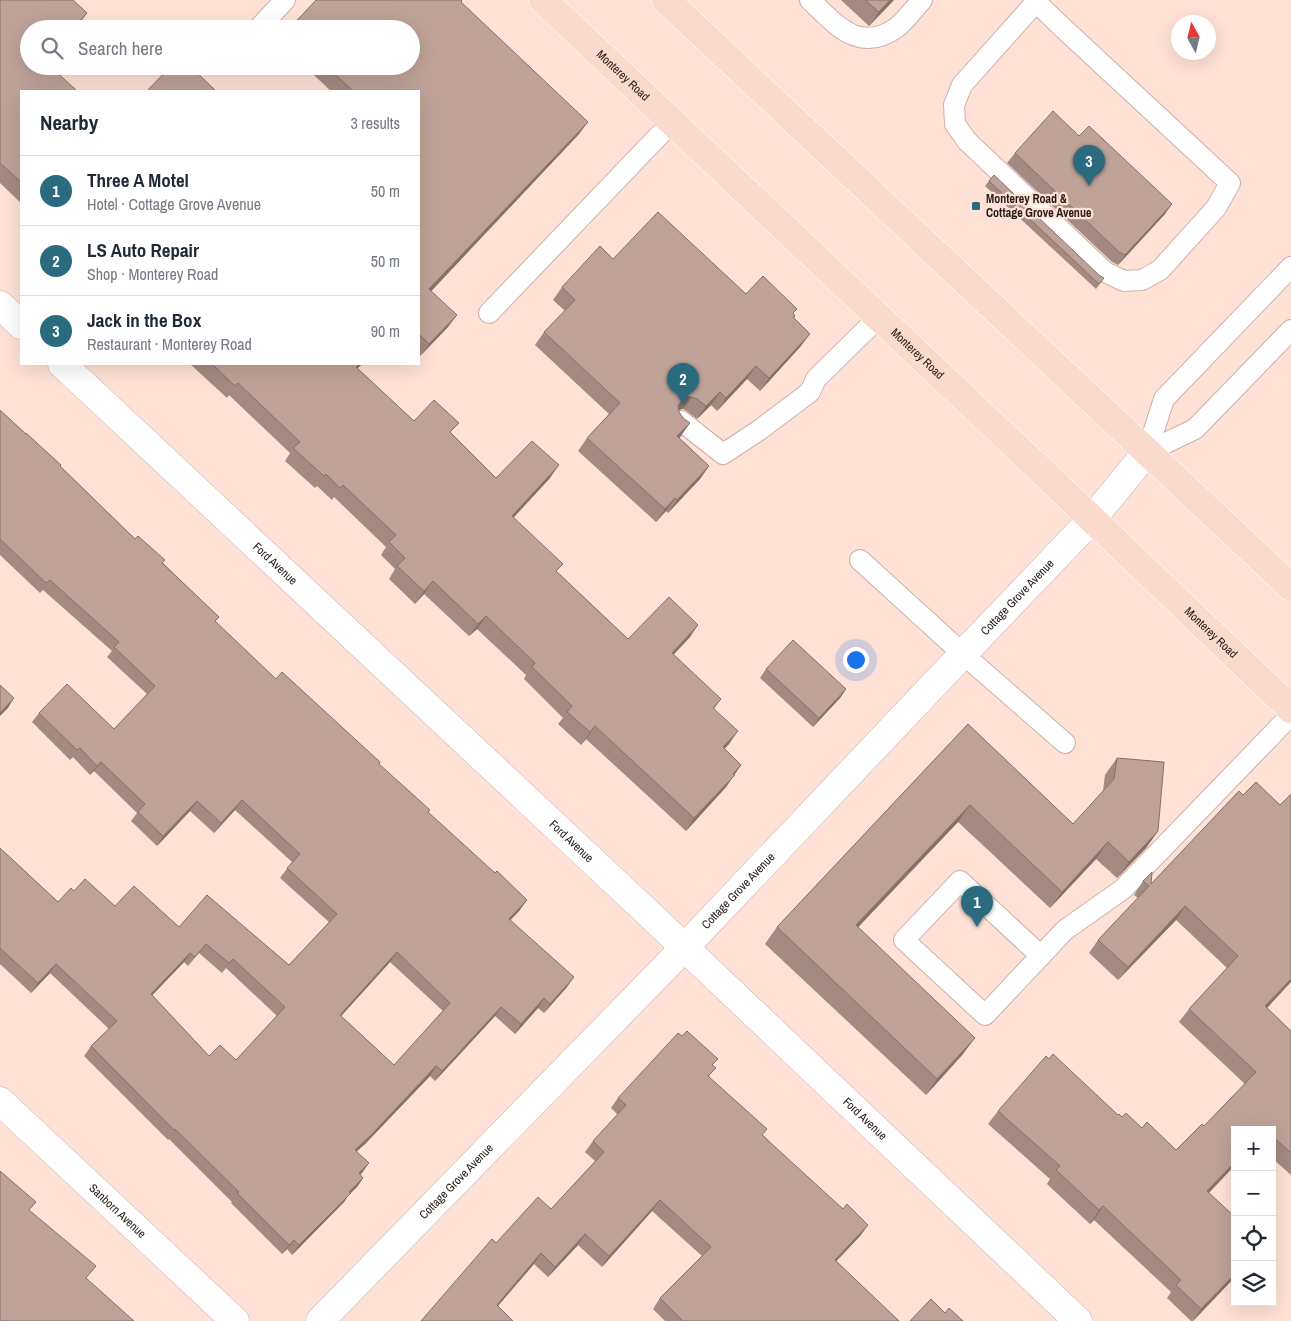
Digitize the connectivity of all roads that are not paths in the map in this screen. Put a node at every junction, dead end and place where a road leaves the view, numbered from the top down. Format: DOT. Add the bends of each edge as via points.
graph roads {
  1 [pos="285,0"];
  2 [pos="543,0"];
  3 [pos="666,0"];
  4 [pos="810,0"];
  5 [pos="922,0"];
  6 [pos="1035,1"];
  7 [pos="266,20"];
  8 [pos="672,122"];
  9 [pos="1291,267"];
  10 [pos="0,306"];
  11 [pos="489,313"];
  12 [pos="879,317"];
  13 [pos="20,324"];
  14 [pos="1291,330"];
  15 [pos="63,365"];
  16 [pos="681,421"];
  17 [pos="1147,452"];
  18 [pos="1092,519"];
  19 [pos="860,560"];
  20 [pos="1291,586"];
  21 [pos="963,654"];
  22 [pos="1291,709"];
  23 [pos="1291,715"];
  24 [pos="1065,743"];
  25 [pos="684,948"];
  26 [pos="1041,956"];
  27 [pos="0,1101"];
  28 [pos="235,1321"];
  29 [pos="320,1321"];
  30 [pos="1078,1321"];
  1 -- 7 [label="lane"];
  2 -- 8 [label="main road, Monterey Road"];
  3 -- 17 [label="main road"];
  4 -- 5 [label="lane" via="838,28 857,38 877,37 896,28"];
  6 -- 6 [label="lane" via="1230,183 1216,208 1160,270 1142,280 1124,281 1105,272 966,142 955,124 954,105 962,85"];
  8 -- 11 [label="lane"];
  8 -- 12 [label="main road, Monterey Road"];
  9 -- 17 [label="lane" via="1164,400"];
  10 -- 13 [label="street"];
  12 -- 16 [label="lane" via="816,379 810,392 723,454"];
  12 -- 18 [label="main road, Monterey Road"];
  14 -- 17 [label="lane" via="1196,429"];
  15 -- 25 [label="street, Ford Avenue"];
  17 -- 18 [label="street, Cottage Grove Avenue"];
  17 -- 20 [label="main road"];
  18 -- 21 [label="street, Cottage Grove Avenue"];
  18 -- 22 [label="main road, Monterey Road"];
  19 -- 21 [label="lane"];
  21 -- 24 [label="lane"];
  21 -- 25 [label="street, Cottage Grove Avenue"];
  23 -- 26 [label="lane" via="1123,889 1065,930"];
  25 -- 29 [label="street, Cottage Grove Avenue"];
  25 -- 30 [label="street, Ford Avenue"];
  26 -- 26 [label="lane" via="985,1015 904,940 960,881"];
  27 -- 28 [label="street, Sanborn Avenue"];
}
